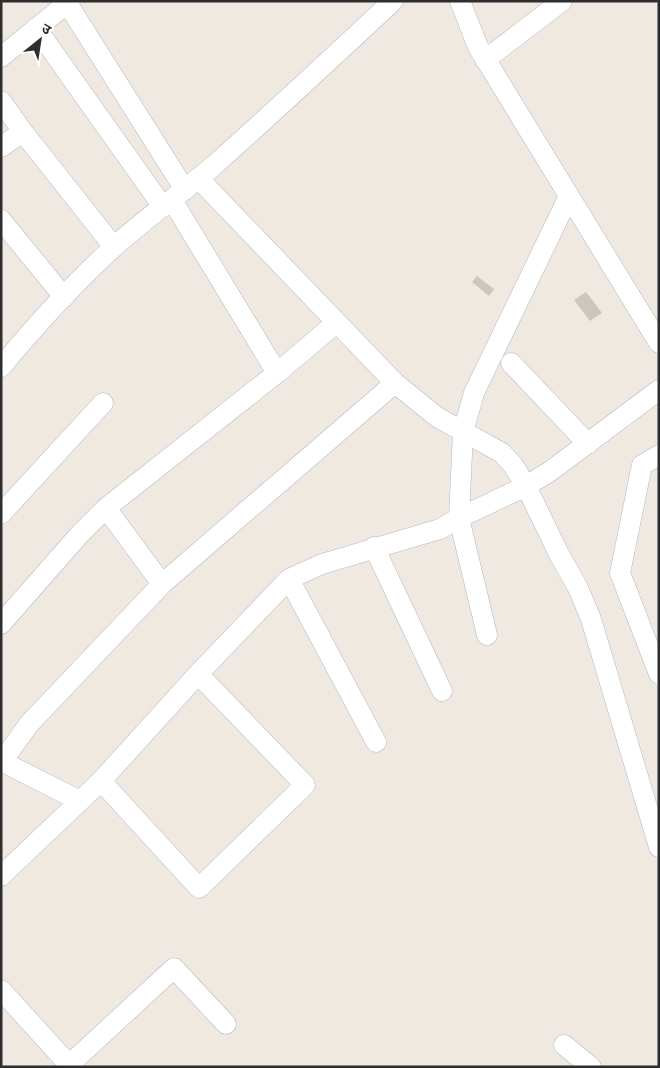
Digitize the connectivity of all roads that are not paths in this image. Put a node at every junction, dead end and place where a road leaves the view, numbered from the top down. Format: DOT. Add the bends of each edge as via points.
graph roads {
  1 [pos="393,1"];
  2 [pos="460,1"];
  3 [pos="562,1"];
  4 [pos="69,2"];
  5 [pos="36,28"];
  6 [pos="1,57"];
  7 [pos="486,60"];
  8 [pos="1,101"];
  9 [pos="23,132"];
  10 [pos="1,147"];
  11 [pos="179,194"];
  12 [pos="569,196"];
  13 [pos="1,220"];
  14 [pos="114,247"];
  15 [pos="64,297"];
  16 [pos="653,318"];
  17 [pos="336,323"];
  18 [pos="659,343"];
  19 [pos="4,357"];
  20 [pos="511,363"];
  21 [pos="277,373"];
  22 [pos="395,383"];
  23 [pos="659,390"];
  24 [pos="103,403"];
  25 [pos="463,432"];
  26 [pos="588,444"];
  27 [pos="659,455"];
  28 [pos="526,486"];
  29 [pos="106,508"];
  30 [pos="1,514"];
  31 [pos="459,518"];
  32 [pos="374,547"];
  33 [pos="289,579"];
  34 [pos="162,584"];
  35 [pos="1,624"];
  36 [pos="487,635"];
  37 [pos="198,674"];
  38 [pos="659,674"];
  39 [pos="442,691"];
  40 [pos="376,742"];
  41 [pos="1,762"];
  42 [pos="101,781"];
  43 [pos="80,801"];
  44 [pos="659,847"];
  45 [pos="1,876"];
  46 [pos="1,990"];
  47 [pos="226,1024"];
  48 [pos="564,1045"];
  49 [pos="70,1066"];
  50 [pos="591,1067"];
  1 -- 11 [label="street" via="263,122"];
  2 -- 7 [label="street"];
  3 -- 7 [label="street"];
  4 -- 5 [label="street"];
  4 -- 11 [label="street"];
  5 -- 6 [label="street"];
  5 -- 11 [label="street"];
  7 -- 12 [label="street"];
  8 -- 9 [label="street"];
  9 -- 10 [label="street"];
  9 -- 14 [label="street"];
  11 -- 14 [label="street"];
  11 -- 17 [label="street"];
  11 -- 21 [label="street"];
  12 -- 16 [label="street"];
  12 -- 25 [label="street" via="474,393"];
  13 -- 15 [label="street"];
  14 -- 15 [label="street"];
  15 -- 19 [label="street"];
  16 -- 18 [label="street"];
  17 -- 21 [label="street"];
  17 -- 22 [label="street"];
  20 -- 26 [label="street"];
  21 -- 29 [label="street"];
  22 -- 25 [label="street" via="437,417"];
  22 -- 34 [label="street"];
  23 -- 26 [label="street"];
  24 -- 30 [label="street"];
  25 -- 28 [label="street" via="502,453"];
  25 -- 31 [label="street"];
  26 -- 28 [label="street"];
  27 -- 38 [label="street" via="642,465 620,573"];
  28 -- 31 [label="street"];
  28 -- 44 [label="street" via="591,619"];
  29 -- 34 [label="street"];
  29 -- 35 [label="street"];
  31 -- 32 [label="street" via="440,529"];
  31 -- 36 [label="street"];
  32 -- 33 [label="street"];
  32 -- 39 [label="street"];
  33 -- 37 [label="street"];
  33 -- 40 [label="street"];
  34 -- 41 [label="street" via="29,724"];
  37 -- 42 [label="street"];
  37 -- 42 [label="street" via="305,785 199,888"];
  41 -- 43 [label="street"];
  42 -- 43 [label="street"];
  43 -- 45 [label="street"];
  46 -- 49 [label="street"];
  47 -- 49 [label="street" via="174,968"];
  48 -- 50 [label="street"];
}
